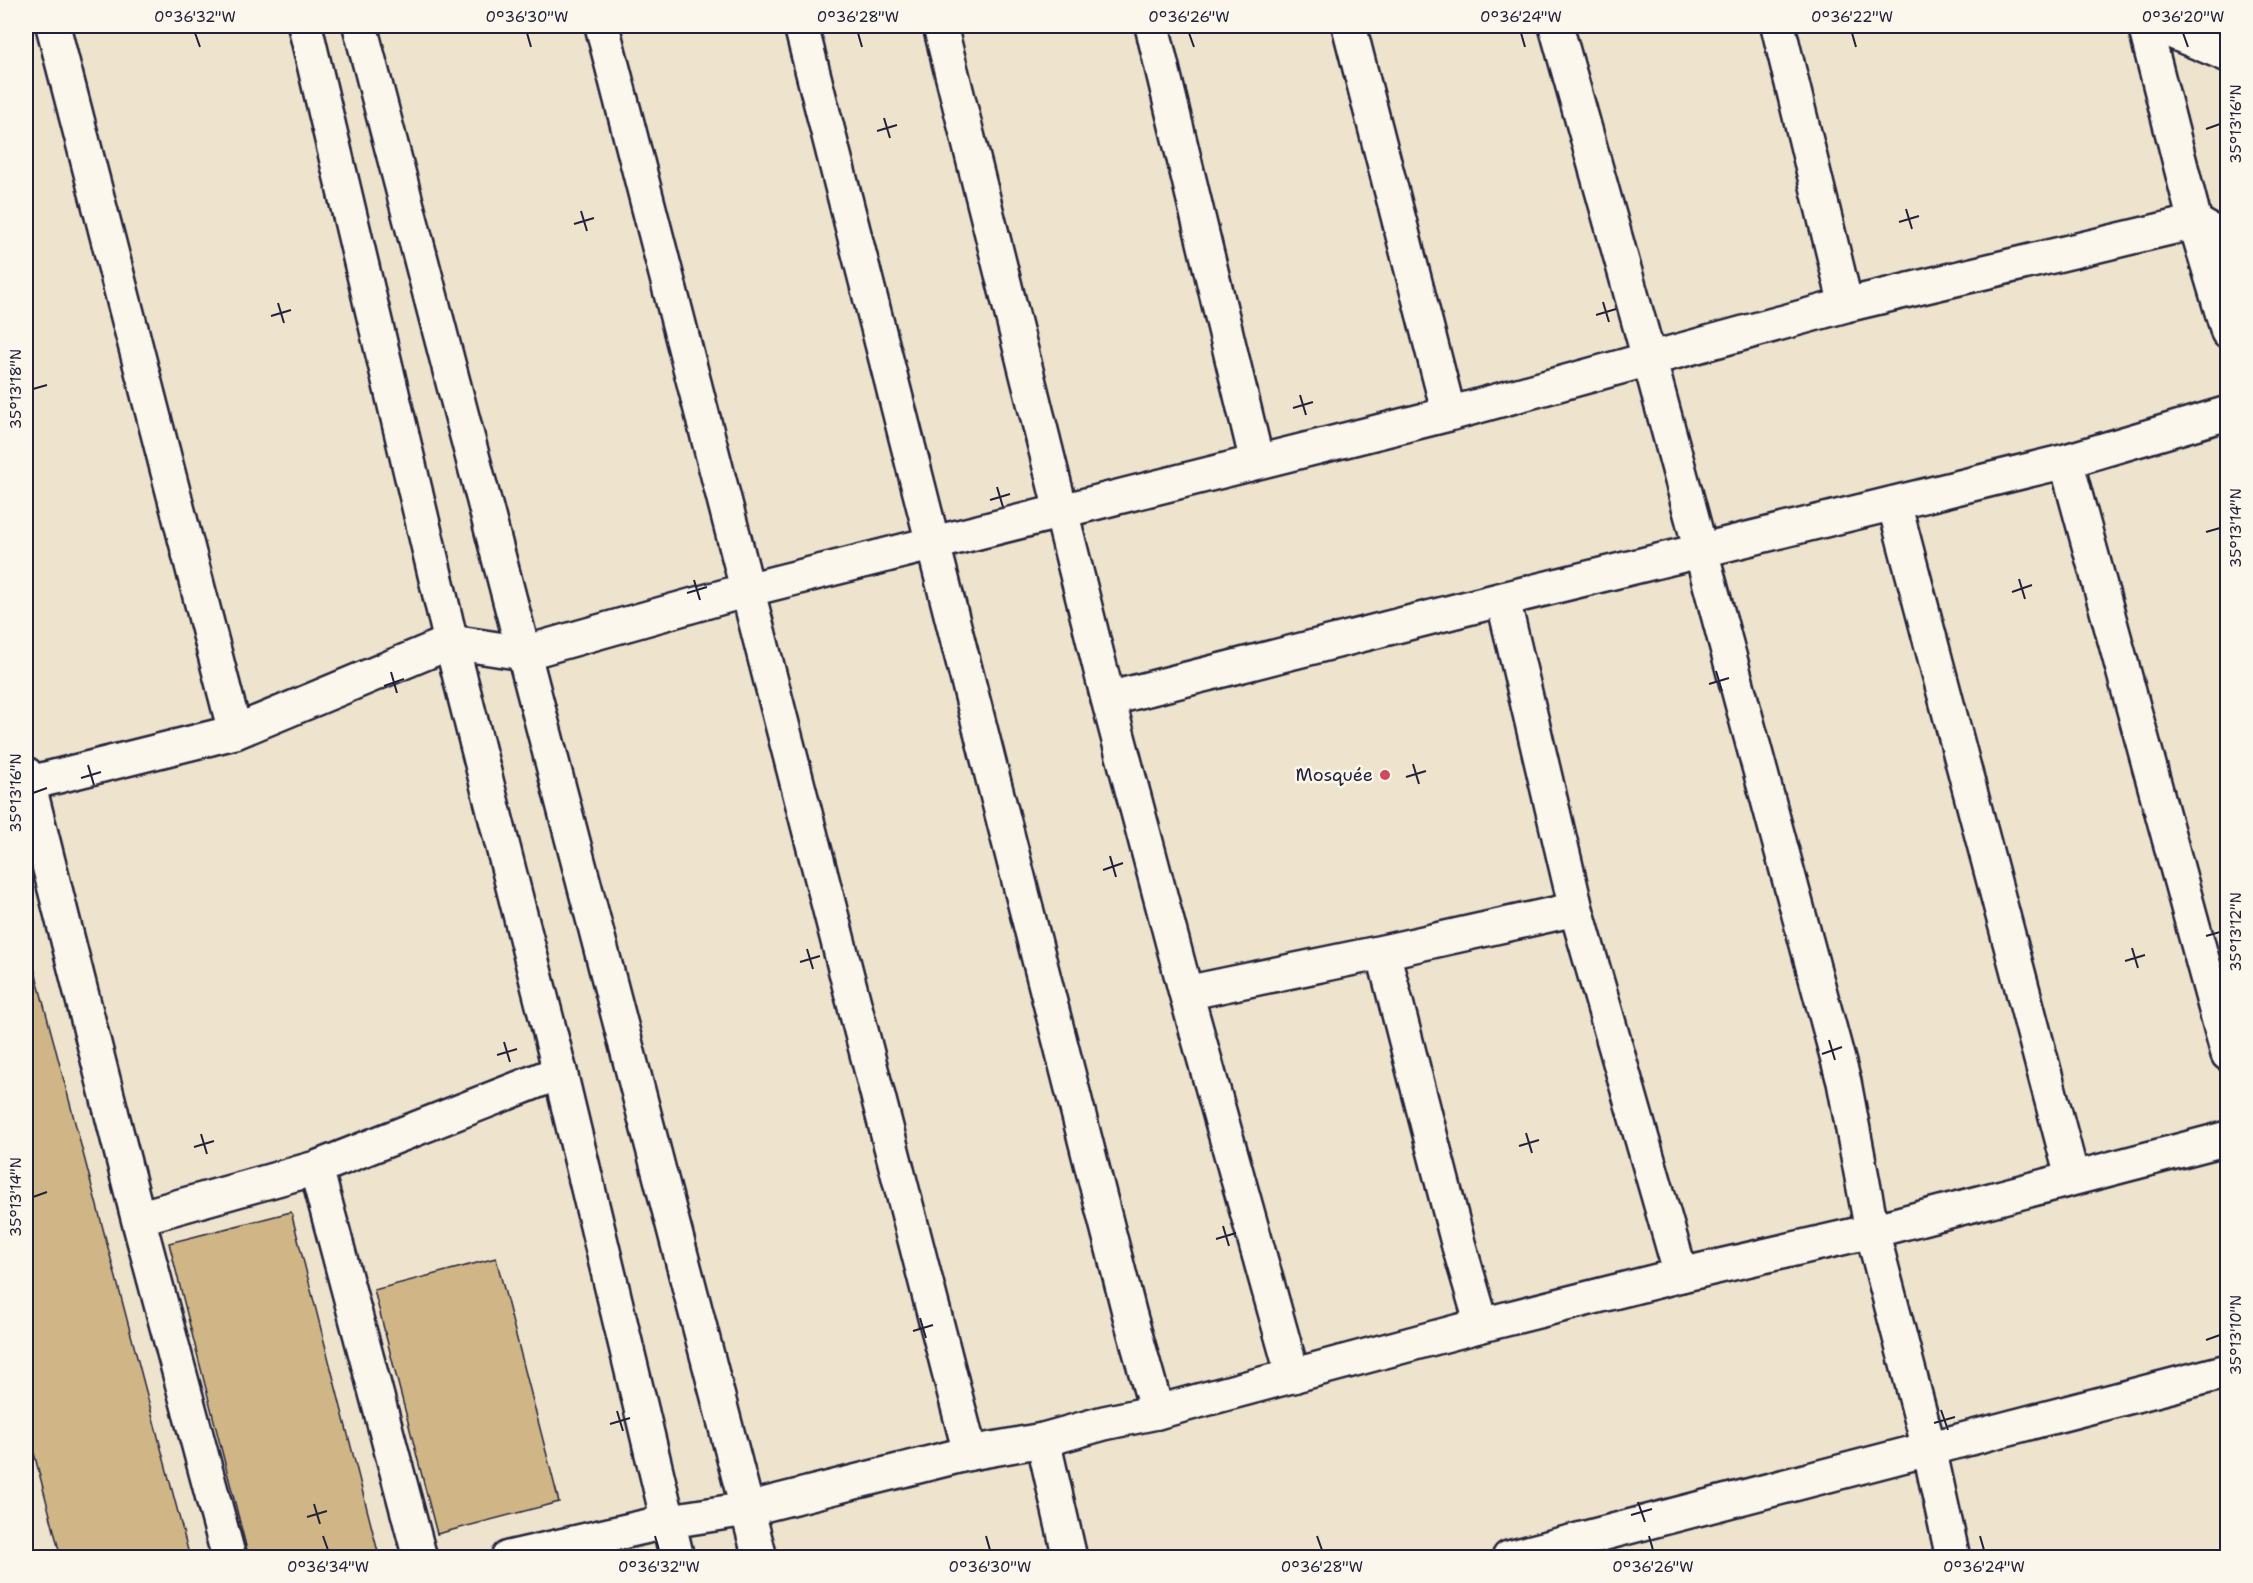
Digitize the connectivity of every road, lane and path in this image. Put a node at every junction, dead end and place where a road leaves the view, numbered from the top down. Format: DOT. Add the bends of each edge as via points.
graph roads {
  1 [pos="53,26"];
  2 [pos="305,26"];
  3 [pos="360,26"];
  4 [pos="602,26"];
  5 [pos="801,26"];
  6 [pos="940,26"];
  7 [pos="1152,26"];
  8 [pos="1349,26"];
  9 [pos="1556,26"];
  10 [pos="1778,26"];
  11 [pos="2145,26"];
  12 [pos="2158,26"];
  13 [pos="2228,55"];
  14 [pos="2195,222"];
  15 [pos="2228,242"];
  16 [pos="1846,305"];
  17 [pos="2228,332"];
  18 [pos="1649,358"];
  19 [pos="2228,413"];
  20 [pos="1449,414"];
  21 [pos="2066,461"];
  22 [pos="1257,462"];
  23 [pos="1894,503"];
  24 [pos="1062,512"];
  25 [pos="932,543"];
  26 [pos="1700,551"];
  27 [pos="747,591"];
  28 [pos="1503,599"];
  29 [pos="451,642"];
  30 [pos="524,653"];
  31 [pos="1108,699"];
  32 [pos="235,732"];
  33 [pos="26,780"];
  34 [pos="1576,909"];
  35 [pos="1383,952"];
  36 [pos="1186,993"];
  37 [pos="2228,1054"];
  38 [pos="560,1071"];
  39 [pos="2228,1138"];
  40 [pos="316,1168"];
  41 [pos="2072,1177"];
  42 [pos="138,1218"];
  43 [pos="1872,1231"];
  44 [pos="1680,1275"];
  45 [pos="1482,1325"];
  46 [pos="2228,1371"];
  47 [pos="1293,1376"];
  48 [pos="1157,1412"];
  49 [pos="1043,1440"];
  50 [pos="1929,1448"];
  51 [pos="970,1453"];
  52 [pos="747,1509"];
  53 [pos="670,1521"];
  54 [pos="228,1557"];
  55 [pos="420,1557"];
  56 [pos="508,1557"];
  57 [pos="677,1557"];
  58 [pos="760,1557"];
  59 [pos="1070,1557"];
  60 [pos="1509,1557"];
  61 [pos="1953,1557"];
  1 -- 32 [label="street"];
  2 -- 29 [label="street"];
  3 -- 30 [label="street"];
  4 -- 27 [label="street"];
  5 -- 25 [label="street"];
  6 -- 24 [label="street"];
  7 -- 22 [label="street"];
  8 -- 20 [label="street"];
  9 -- 18 [label="street"];
  10 -- 16 [label="street"];
  11 -- 14 [label="street"];
  12 -- 13 [label="street"];
  14 -- 15 [label="street"];
  14 -- 16 [label="street"];
  14 -- 17 [label="street"];
  16 -- 18 [label="street"];
  18 -- 20 [label="street"];
  18 -- 26 [label="street"];
  19 -- 21 [label="street"];
  20 -- 22 [label="street"];
  21 -- 23 [label="street"];
  21 -- 37 [label="street"];
  22 -- 24 [label="street"];
  23 -- 26 [label="street"];
  23 -- 41 [label="street"];
  24 -- 25 [label="street"];
  24 -- 31 [label="street"];
  25 -- 27 [label="street"];
  25 -- 48 [label="street"];
  26 -- 28 [label="street"];
  26 -- 43 [label="street" via="1844,1082"];
  27 -- 30 [label="street"];
  27 -- 51 [label="street"];
  28 -- 31 [label="street"];
  28 -- 34 [label="street"];
  29 -- 30 [label="street"];
  29 -- 32 [label="street"];
  29 -- 38 [label="street"];
  30 -- 52 [label="street"];
  31 -- 36 [label="street"];
  32 -- 33 [label="street"];
  33 -- 42 [label="street"];
  34 -- 35 [label="street"];
  34 -- 44 [label="street"];
  35 -- 36 [label="street"];
  35 -- 45 [label="street"];
  36 -- 47 [label="street"];
  38 -- 40 [label="street"];
  38 -- 53 [label="street"];
  39 -- 41 [label="street"];
  40 -- 42 [label="street"];
  40 -- 55 [label="street"];
  41 -- 43 [label="street"];
  42 -- 54 [label="street"];
  43 -- 44 [label="street"];
  43 -- 50 [label="street"];
  44 -- 45 [label="street"];
  45 -- 47 [label="street"];
  46 -- 50 [label="street"];
  47 -- 48 [label="street"];
  48 -- 49 [label="street"];
  49 -- 51 [label="street"];
  49 -- 59 [label="street"];
  50 -- 60 [label="street"];
  50 -- 61 [label="street"];
  51 -- 52 [label="street"];
  52 -- 53 [label="street"];
  52 -- 58 [label="street"];
  53 -- 56 [label="street"];
  53 -- 57 [label="street"];
}
